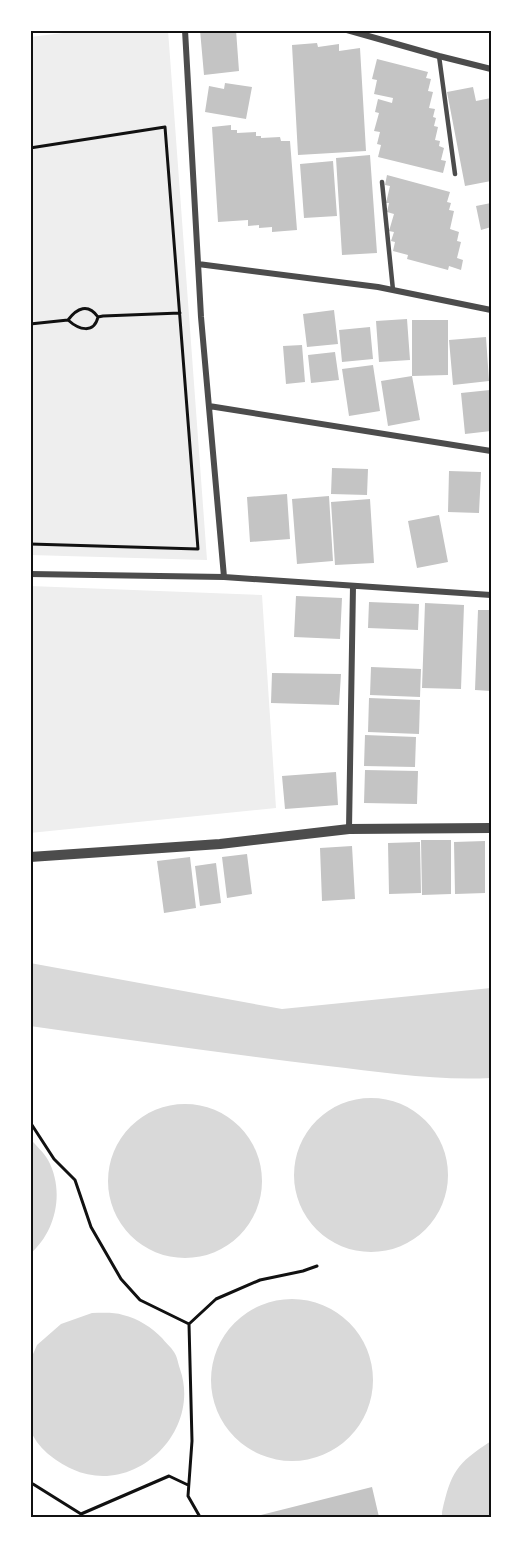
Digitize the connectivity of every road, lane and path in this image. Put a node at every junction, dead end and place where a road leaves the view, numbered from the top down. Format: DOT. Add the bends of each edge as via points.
graph roads {
  1 [pos="185,30"];
  2 [pos="347,30"];
  3 [pos="439,56"];
  4 [pos="491,69"];
  5 [pos="30,148"];
  6 [pos="455,174"];
  7 [pos="382,182"];
  8 [pos="198,264"];
  9 [pos="393,290"];
  10 [pos="491,310"];
  11 [pos="180,313"];
  12 [pos="98,317"];
  13 [pos="68,320"];
  14 [pos="30,324"];
  15 [pos="209,406"];
  16 [pos="491,451"];
  17 [pos="30,543"];
  18 [pos="30,574"];
  19 [pos="224,577"];
  20 [pos="352,586"];
  21 [pos="491,595"];
  22 [pos="491,828"];
  23 [pos="349,829"];
  24 [pos="30,857"];
  25 [pos="30,1122"];
  26 [pos="317,1266"];
  27 [pos="189,1324"];
  28 [pos="33,1484"];
  29 [pos="188,1485"];
  30 [pos="200,1517"];
  1 -- 8 [label="street"];
  2 -- 3 [label="street"];
  3 -- 4 [label="street"];
  3 -- 6 [label="lane"];
  5 -- 11 [label="path" via="165,127"];
  7 -- 9 [label="lane"];
  8 -- 9 [label="street"];
  8 -- 15 [label="street"];
  9 -- 10 [label="street"];
  11 -- 12 [label="path"];
  11 -- 17 [label="path" via="198,549"];
  12 -- 13 [label="path" via="92,309 82,308"];
  12 -- 13 [label="path" via="85,330"];
  13 -- 14 [label="path"];
  15 -- 16 [label="street"];
  15 -- 19 [label="street"];
  18 -- 19 [label="street"];
  19 -- 20 [label="street"];
  20 -- 21 [label="street"];
  20 -- 23 [label="street"];
  22 -- 23 [label="street"];
  23 -- 24 [label="street" via="220,844"];
  25 -- 27 [label="path" via="54,1159 75,1180 92,1227 121,1279 140,1300"];
  26 -- 27 [label="path" via="260,1280 216,1299"];
  27 -- 29 [label="path" via="192,1441"];
  28 -- 29 [label="path" via="81,1514 169,1476"];
  29 -- 30 [label="path" via="188,1496"];
}
